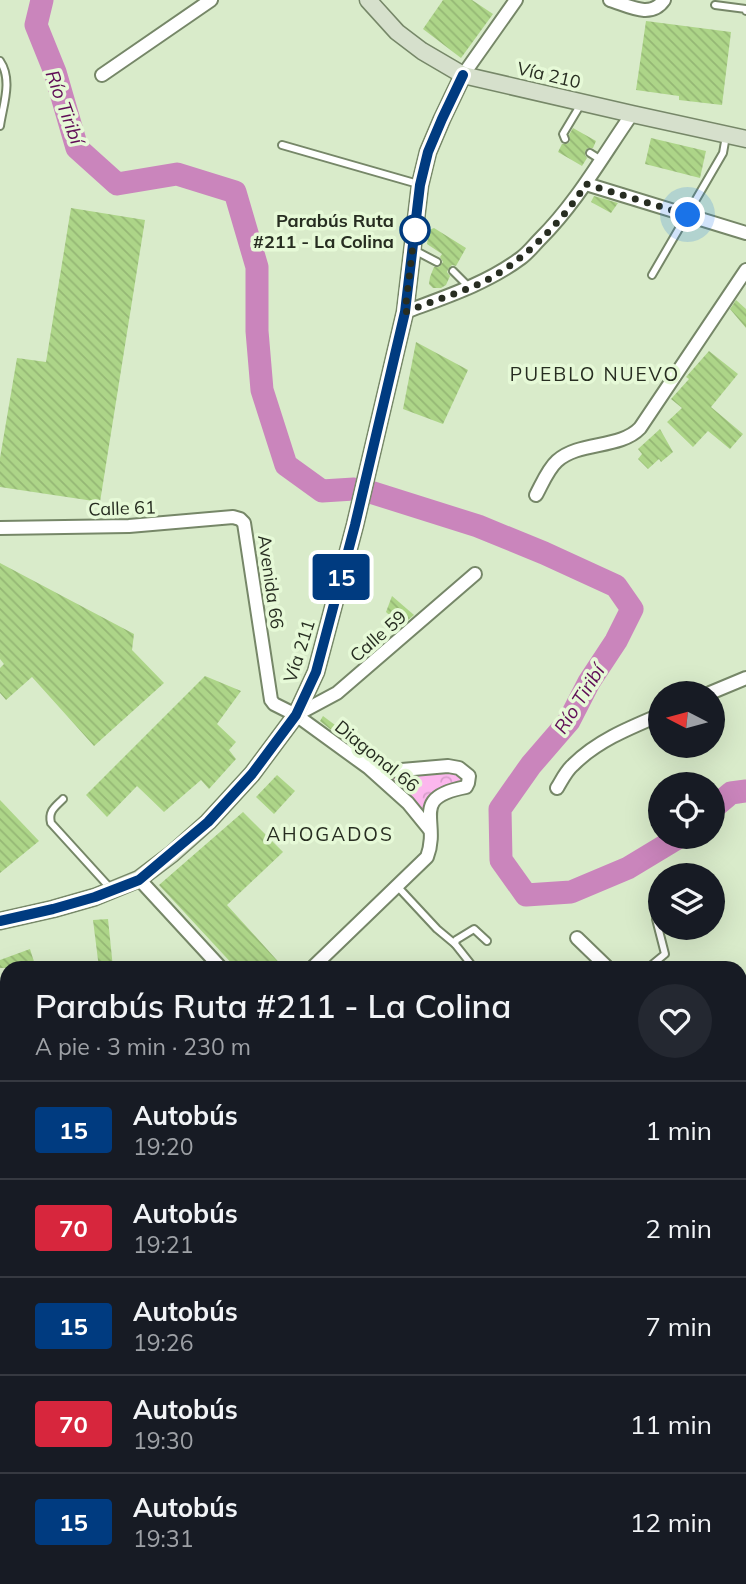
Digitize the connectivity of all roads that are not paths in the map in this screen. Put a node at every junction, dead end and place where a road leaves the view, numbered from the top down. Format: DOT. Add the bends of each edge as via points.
graph roads {
  1 [pos="211,0"];
  2 [pos="368,0"];
  3 [pos="516,0"];
  4 [pos="611,0"];
  5 [pos="664,0"];
  6 [pos="715,5"];
  7 [pos="746,10"];
  8 [pos="0,61"];
  9 [pos="102,75"];
  10 [pos="463,75"];
  11 [pos="582,102"];
  12 [pos="632,114"];
  13 [pos="0,126"];
  14 [pos="746,128"];
  15 [pos="726,134"];
  16 [pos="565,139"];
  17 [pos="746,139"];
  18 [pos="282,145"];
  19 [pos="586,184"];
  20 [pos="420,185"];
  21 [pos="688,215"];
  22 [pos="746,233"];
  23 [pos="412,249"];
  24 [pos="437,262"];
  25 [pos="746,270"];
  26 [pos="453,271"];
  27 [pos="652,275"];
  28 [pos="470,287"];
  29 [pos="405,312"];
  30 [pos="536,495"];
  31 [pos="244,523"];
  32 [pos="0,528"];
  33 [pos="475,574"];
  34 [pos="746,678"];
  35 [pos="725,687"];
  36 [pos="296,715"];
  37 [pos="648,720"];
  38 [pos="369,768"];
  39 [pos="556,788"];
  40 [pos="63,799"];
  41 [pos="430,830"];
  42 [pos="139,880"];
  43 [pos="397,886"];
  44 [pos="112,890"];
  45 [pos="0,921"];
  46 [pos="578,938"];
  47 [pos="661,940"];
  48 [pos="487,941"];
  49 [pos="455,944"];
  50 [pos="214,961"];
  51 [pos="319,961"];
  52 [pos="468,961"];
  53 [pos="601,961"];
  54 [pos="656,961"];
  1 -- 9 [label="street"];
  2 -- 10 [label="main road, Vía 210" via="397,33"];
  3 -- 10 [label="street"];
  4 -- 5 [label="street" via="646,11"];
  6 -- 7 [label="lane"];
  8 -- 13 [label="lane" via="7,79"];
  10 -- 11 [label="main road, Vía 210"];
  10 -- 20 [label="main road, Vía 211" via="428,152"];
  11 -- 12 [label="main road, Vía 210"];
  11 -- 16 [label="lane" via="563,134"];
  12 -- 15 [label="main road, Vía 210"];
  12 -- 19 [label="street" via="595,157"];
  14 -- 17 [label="lane"];
  15 -- 17 [label="main road, Vía 210"];
  15 -- 21 [label="lane" via="723,153"];
  18 -- 20 [label="lane"];
  19 -- 21 [label="street"];
  19 -- 28 [label="street" via="523,257"];
  20 -- 23 [label="main road, Vía 211"];
  21 -- 22 [label="street"];
  21 -- 27 [label="lane"];
  23 -- 24 [label="lane"];
  23 -- 29 [label="main road, Vía 211"];
  25 -- 30 [label="street" via="634,435 568,454 556,462"];
  26 -- 28 [label="lane"];
  28 -- 29 [label="street"];
  29 -- 36 [label="main road, Vía 211" via="316,672"];
  31 -- 32 [label="street, Calle 61" via="233,517 129,526"];
  31 -- 36 [label="street, Avenida 66" via="271,699"];
  33 -- 36 [label="street, Calle 59" via="337,693"];
  34 -- 35 [label="street"];
  36 -- 38 [label="street, Diagonal 66"];
  36 -- 42 [label="main road, Vía 211" via="208,822"];
  37 -- 39 [label="street" via="591,750 571,766"];
  38 -- 41 [label="street, Diagonal 66"];
  38 -- 41 [label="street" via="390,771 448,765 469,776 466,787 434,799"];
  40 -- 44 [label="lane" via="49,816 51,823"];
  41 -- 43 [label="street" via="427,857"];
  42 -- 44 [label="main road, Vía 211"];
  42 -- 50 [label="street"];
  43 -- 49 [label="lane"];
  43 -- 51 [label="street"];
  44 -- 45 [label="main road, Vía 211"];
  46 -- 53 [label="street"];
  47 -- 54 [label="lane" via="665,954"];
  48 -- 49 [label="lane" via="472,929"];
  49 -- 52 [label="lane"];
}
